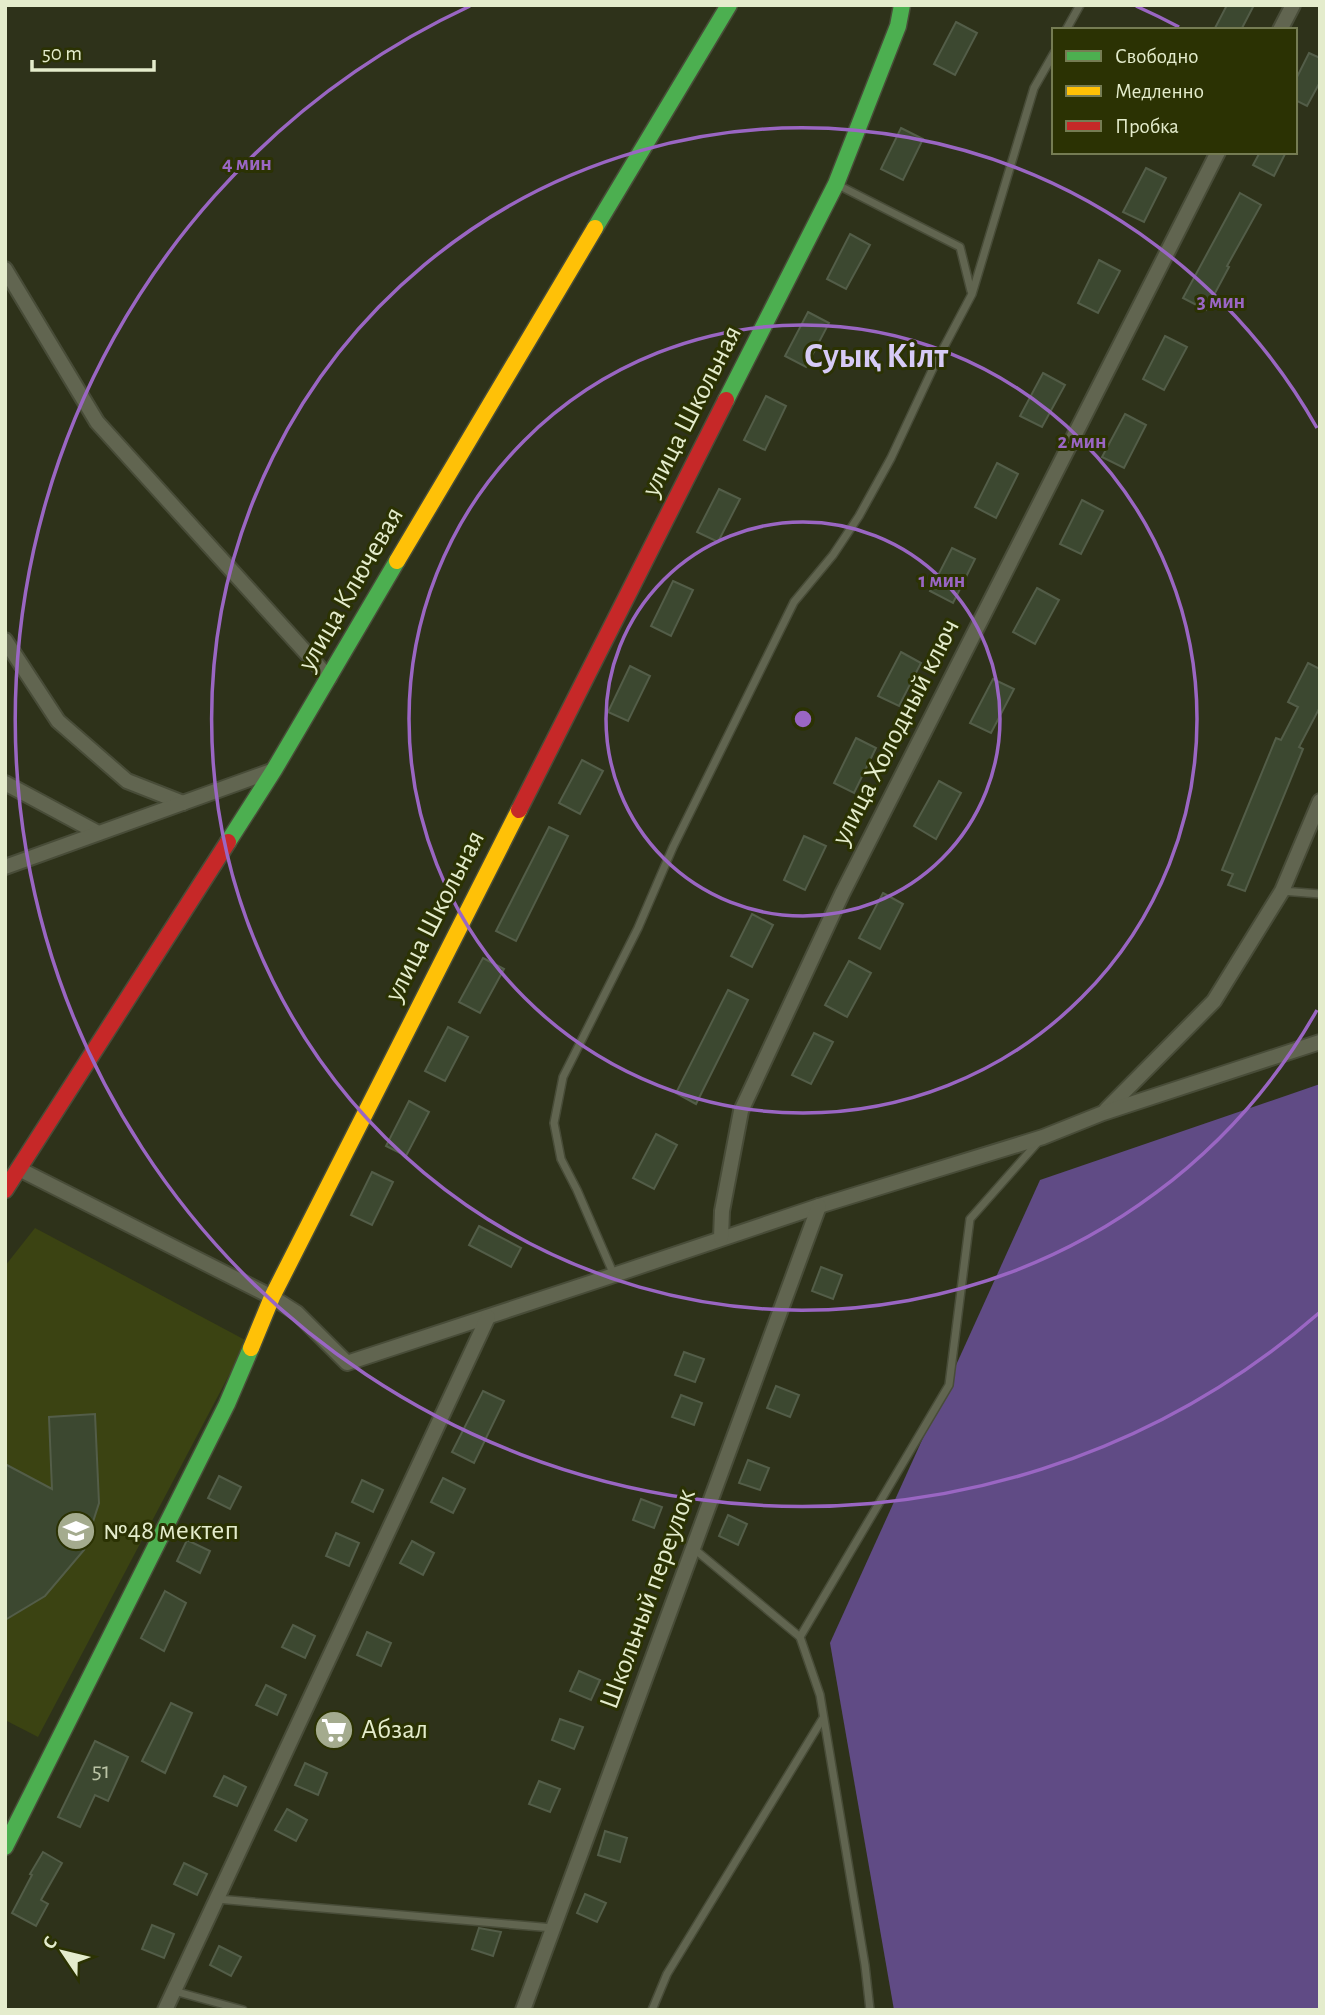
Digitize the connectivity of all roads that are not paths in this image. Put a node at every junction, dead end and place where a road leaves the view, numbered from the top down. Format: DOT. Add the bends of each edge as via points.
graph roads {
  1 [pos="729,5"];
  2 [pos="902,5"];
  3 [pos="1080,5"];
  4 [pos="1293,5"];
  5 [pos="1067,28"];
  6 [pos="1281,28"];
  7 [pos="1052,56"];
  8 [pos="1217,154"];
  9 [pos="836,184"];
  10 [pos="5,269"];
  11 [pos="972,294"];
  12 [pos="5,640"];
  13 [pos="328,678"];
  14 [pos="274,770"];
  15 [pos="5,783"];
  16 [pos="1320,801"];
  17 [pos="183,803"];
  18 [pos="98,833"];
  19 [pos="5,867"];
  20 [pos="1282,891"];
  21 [pos="1320,894"];
  22 [pos="1320,1042"];
  23 [pos="1102,1114"];
  24 [pos="1043,1137"];
  25 [pos="19,1169"];
  26 [pos="5,1191"];
  27 [pos="819,1206"];
  28 [pos="721,1238"];
  29 [pos="614,1275"];
  30 [pos="272,1297"];
  31 [pos="488,1317"];
  32 [pos="693,1548"];
  33 [pos="800,1637"];
  34 [pos="824,1717"];
  35 [pos="10,1827"];
  36 [pos="5,1847"];
  37 [pos="217,1898"];
  38 [pos="553,1928"];
  39 [pos="173,1991"];
  40 [pos="164,2010"];
  41 [pos="243,2010"];
  42 [pos="523,2010"];
  43 [pos="652,2010"];
  44 [pos="870,2010"];
  1 -- 13 [label="street, улица Ключевая"];
  2 -- 9 [label="street, улица Школьная" via="898,26"];
  3 -- 5 [label="lane"];
  4 -- 6 [label="street"];
  7 -- 11 [label="lane" via="1034,88"];
  8 -- 28 [label="street, улица Холодный ключ" via="842,894 741,1111"];
  9 -- 11 [label="lane" via="960,247"];
  9 -- 30 [label="street, улица Школьная"];
  10 -- 13 [label="street" via="97,422"];
  11 -- 29 [label="lane" via="859,516 788,613 563,1077 554,1123 561,1159"];
  12 -- 17 [label="street" via="58,721 127,780"];
  13 -- 14 [label="street, улица Ключевая"];
  14 -- 17 [label="street"];
  14 -- 25 [label="street, улица Ключевая"];
  15 -- 18 [label="street"];
  16 -- 20 [label="street"];
  17 -- 18 [label="street"];
  18 -- 19 [label="street"];
  20 -- 21 [label="lane"];
  20 -- 23 [label="street" via="1214,1001"];
  22 -- 23 [label="street"];
  23 -- 24 [label="street"];
  24 -- 27 [label="street"];
  24 -- 33 [label="lane" via="970,1219 949,1385"];
  25 -- 26 [label="street, улица Ключевая"];
  25 -- 30 [label="street"];
  27 -- 28 [label="street"];
  27 -- 32 [label="street, Школьный переулок"];
  28 -- 29 [label="street"];
  29 -- 31 [label="street"];
  30 -- 31 [label="street" via="297,1313 347,1363"];
  30 -- 35 [label="street, улица Школьная" via="227,1404"];
  31 -- 37 [label="street"];
  32 -- 33 [label="lane"];
  32 -- 38 [label="street, Школьный переулок"];
  33 -- 34 [label="lane"];
  34 -- 43 [label="lane" via="667,1974"];
  34 -- 44 [label="lane"];
  35 -- 36 [label="street, улица Школьная"];
  37 -- 38 [label="lane"];
  37 -- 39 [label="street"];
  38 -- 42 [label="street, Школьный переулок"];
  39 -- 40 [label="street"];
  39 -- 41 [label="lane"];
}
